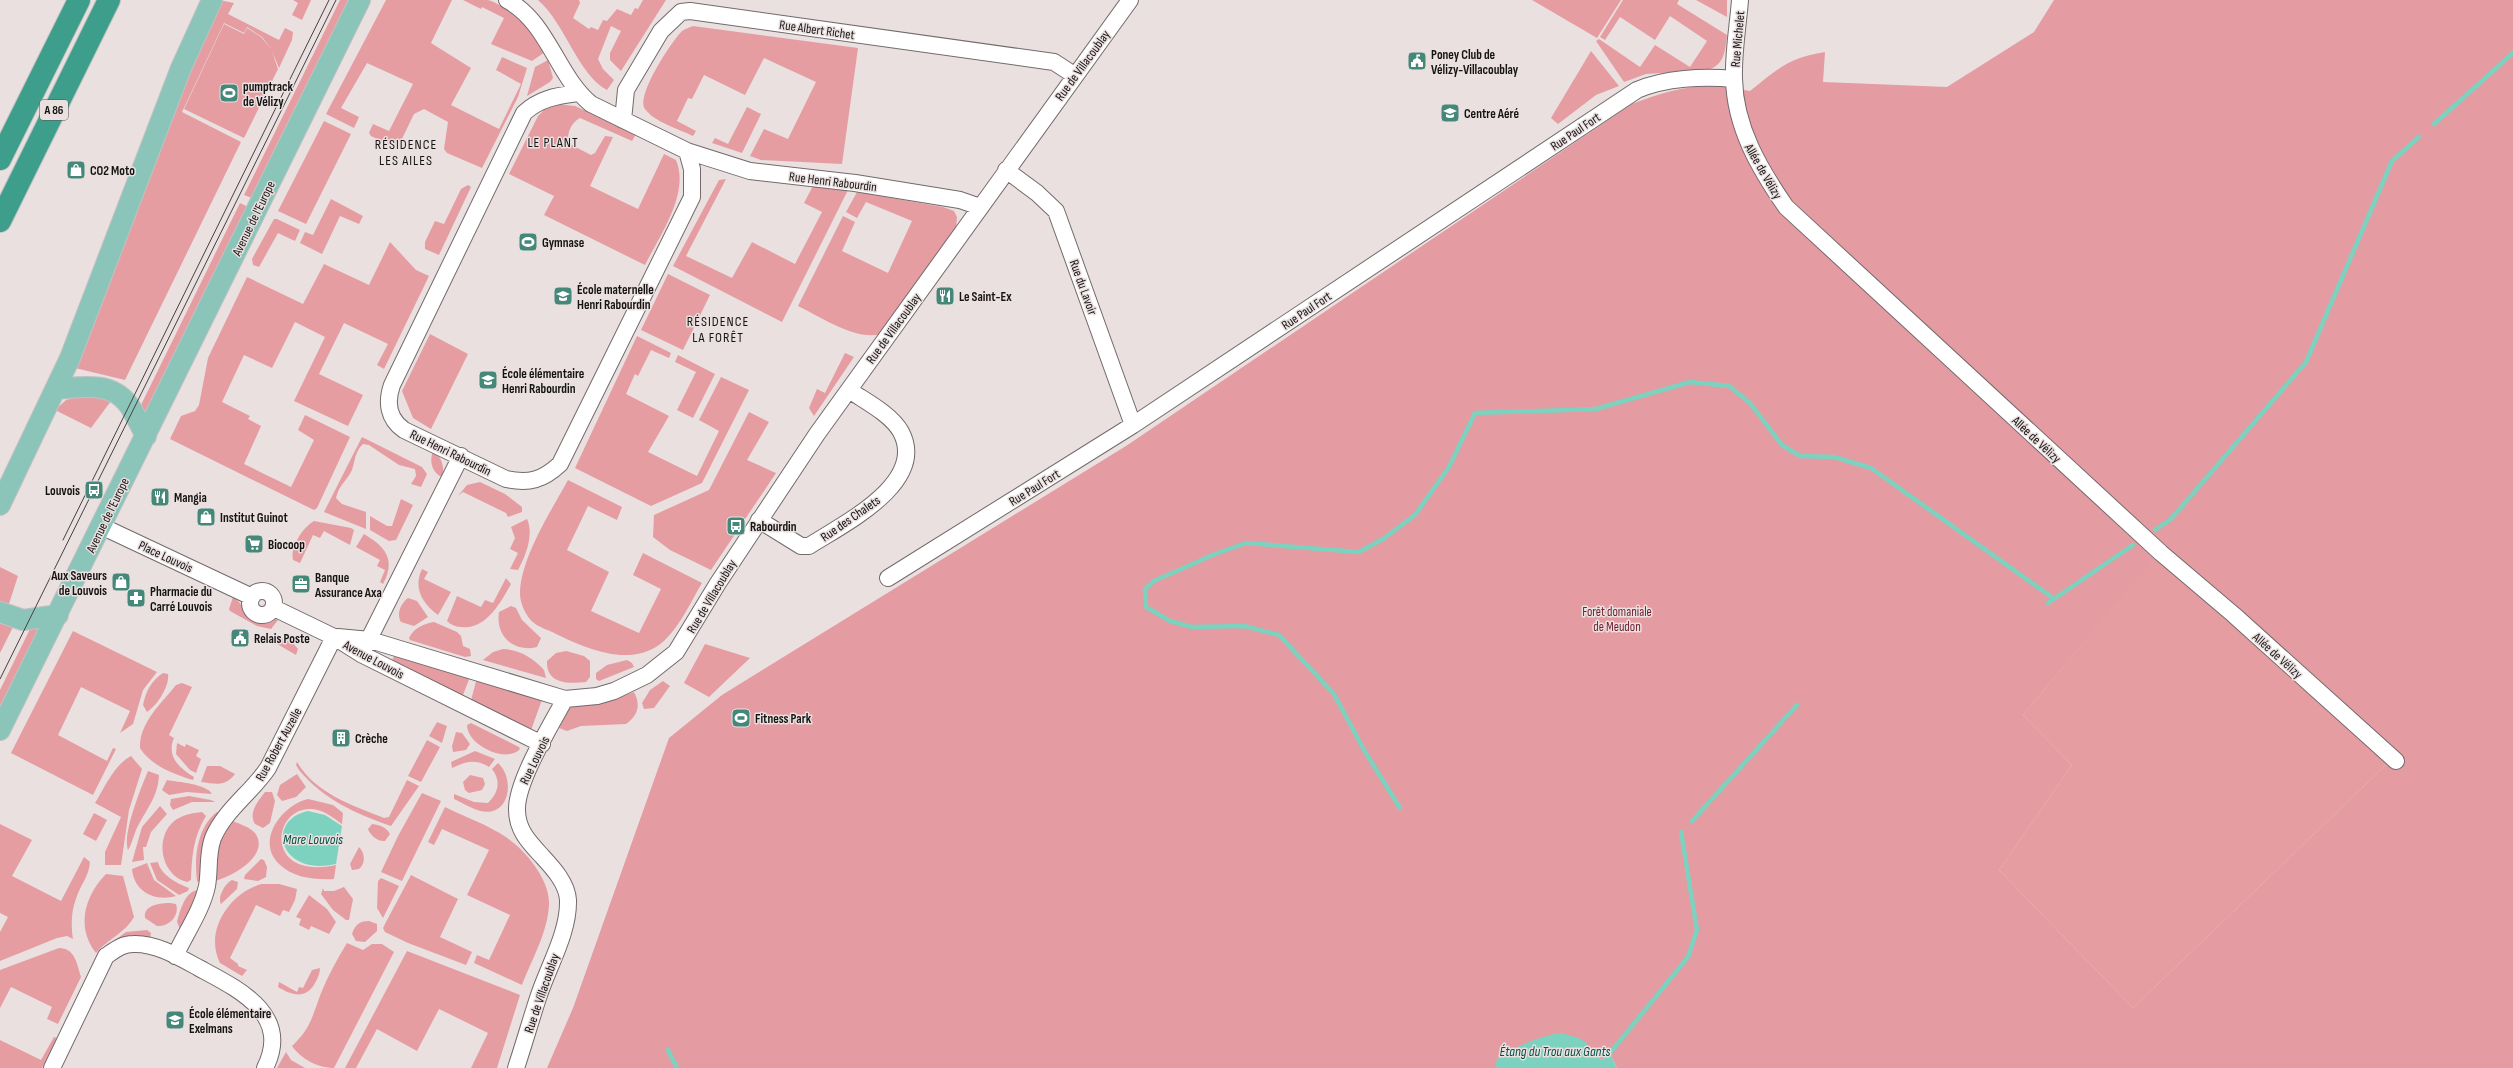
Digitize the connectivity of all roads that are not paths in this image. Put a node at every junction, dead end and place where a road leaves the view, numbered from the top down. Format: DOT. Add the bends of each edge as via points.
graph roads {
  1 [pos="79,0"];
  2 [pos="109,0"];
  3 [pos="212,0"];
  4 [pos="360,0"];
  5 [pos="507,0"];
  6 [pos="1130,0"];
  7 [pos="1740,0"];
  8 [pos="1074,75"];
  9 [pos="1734,79"];
  10 [pos="578,93"];
  11 [pos="624,120"];
  12 [pos="687,151"];
  13 [pos="0,159"];
  14 [pos="1006,170"];
  15 [pos="980,207"];
  16 [pos="0,221"];
  17 [pos="56,389"];
  18 [pos="849,390"];
  19 [pos="1133,425"];
  20 [pos="146,436"];
  21 [pos="461,456"];
  22 [pos="0,505"];
  23 [pos="759,520"];
  24 [pos="101,526"];
  25 [pos="888,578"];
  26 [pos="0,612"];
  27 [pos="58,615"];
  28 [pos="334,637"];
  29 [pos="370,640"];
  30 [pos="361,654"];
  31 [pos="565,699"];
  32 [pos="0,730"];
  33 [pos="542,744"];
  34 [pos="2396,761"];
  35 [pos="567,918"];
  36 [pos="175,956"];
  37 [pos="52,1068"];
  38 [pos="265,1068"];
  39 [pos="516,1068"];
  1 -- 13 [label="highway, A 86"];
  2 -- 16 [label="highway, A 86"];
  3 -- 17 [label="main road" via="181,68 107,266"];
  4 -- 20 [label="main road, Avenue de l'Europe"];
  5 -- 10 [label="street, Rue Henri Rabourdin" via="522,9 537,25"];
  6 -- 8 [label="street, Rue de Villacoublay"];
  7 -- 9 [label="street, Rue Michelet"];
  8 -- 11 [label="street, Rue Albert Richet" via="1054,62 690,11 681,12 661,31 626,90"];
  8 -- 14 [label="street, Rue de Villacoublay"];
  9 -- 19 [label="street, Rue Paul Fort" via="1667,82 1650,84 1637,90"];
  9 -- 34 [label="street, Allée de Vélizy" via="1745,138 1766,179 1786,207 2161,553"];
  10 -- 11 [label="street, Rue Henri Rabourdin" via="591,104"];
  10 -- 21 [label="street, Rue Henri Rabourdin" via="549,97 532,105 524,113 388,395 390,412 397,425"];
  11 -- 12 [label="street, Rue Henri Rabourdin"];
  12 -- 15 [label="street, Rue Henri Rabourdin" via="750,171 863,184 960,200"];
  12 -- 21 [label="street, Rue Henri Rabourdin" via="692,169 692,197 560,464 551,472 523,483 506,479"];
  14 -- 15 [label="street, Rue de Villacoublay"];
  14 -- 19 [label="street, Rue du Lavoir" via="1056,211"];
  15 -- 18 [label="street, Rue de Villacoublay"];
  17 -- 20 [label="main road" via="99,387 121,396 129,404"];
  17 -- 22 [label="main road"];
  18 -- 23 [label="street, Rue de Villacoublay"];
  18 -- 23 [label="street, Rue des Chalets" via="888,417 901,432 906,450 904,467 896,481 874,504 809,546 801,546"];
  19 -- 25 [label="street, Rue Paul Fort"];
  20 -- 24 [label="main road, Avenue de l'Europe"];
  21 -- 29 [label="street"];
  23 -- 31 [label="street, Rue de Villacoublay" via="684,640 665,662 614,691 597,696"];
  24 -- 27 [label="main road, Avenue de l'Europe"];
  24 -- 28 [label="street, Place Louvois" via="252,597 258,591 266,591 275,600 274,608"];
  26 -- 27 [label="main road" via="23,620"];
  27 -- 32 [label="main road, Avenue de l'Europe"];
  28 -- 29 [label="street, Avenue Louvois"];
  28 -- 30 [label="street, Avenue Louvois"];
  28 -- 36 [label="street, Rue Robert Auzelle" via="268,768 224,819 213,838 209,852 207,887"];
  29 -- 30 [label="street"];
  29 -- 31 [label="street, Avenue Louvois"];
  30 -- 33 [label="street, Avenue Louvois"];
  31 -- 33 [label="street, Rue Louvois"];
  33 -- 35 [label="street, Rue Louvois" via="520,789 516,809 525,838 563,883 568,898"];
  35 -- 39 [label="street, Rue de Villacoublay"];
  36 -- 37 [label="street" via="156,947 134,944 123,945 106,956"];
  36 -- 38 [label="street" via="244,992 258,1005 274,1039"];
}
